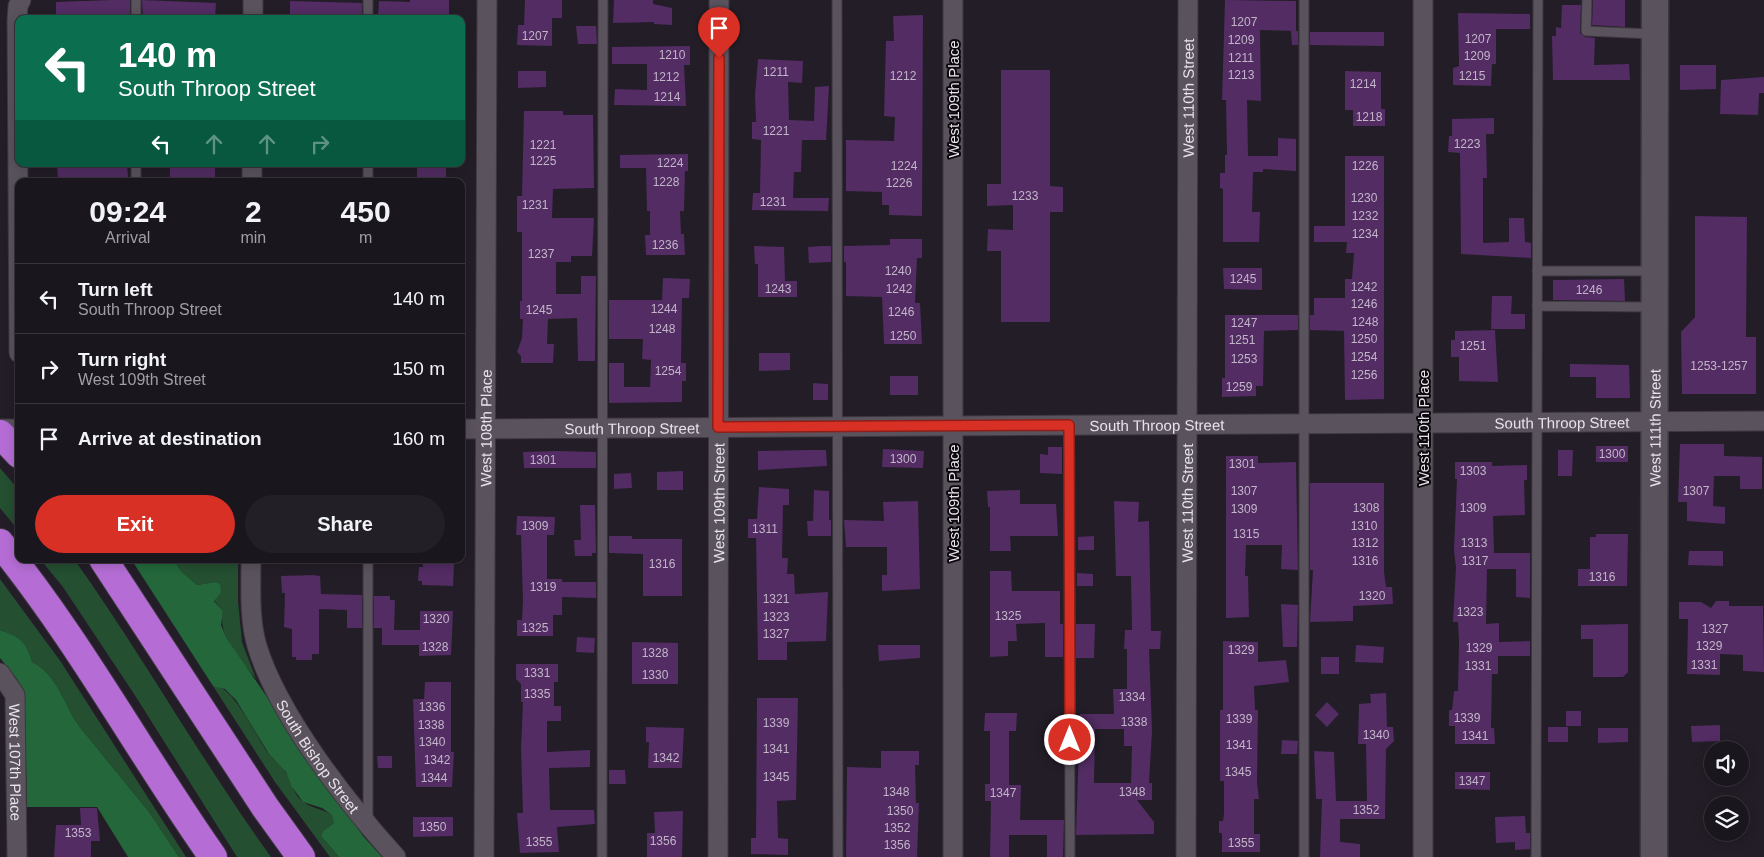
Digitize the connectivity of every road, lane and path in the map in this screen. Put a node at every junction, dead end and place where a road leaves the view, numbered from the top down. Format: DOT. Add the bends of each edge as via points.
graph roads {
  1 [pos="21,0"];
  2 [pos="136,0"];
  3 [pos="253,0"];
  4 [pos="368,0"];
  5 [pos="487,0"];
  6 [pos="603,0"];
  7 [pos="719,0"];
  8 [pos="837,0"];
  9 [pos="953,0"];
  10 [pos="1188,0"];
  11 [pos="1304,0"];
  12 [pos="1423,0"];
  13 [pos="1538,0"];
  14 [pos="1587,0"];
  15 [pos="1655,0"];
  16 [pos="17,15"];
  17 [pos="136,15"];
  18 [pos="253,15"];
  19 [pos="368,15"];
  20 [pos="1655,35"];
  21 [pos="1537,271"];
  22 [pos="1655,271"];
  23 [pos="1537,306"];
  24 [pos="1654,307"];
  25 [pos="1764,421"];
  26 [pos="1654,422"];
  27 [pos="1537,423"];
  28 [pos="1304,424"];
  29 [pos="1423,424"];
  30 [pos="1069,425"];
  31 [pos="1187,425"];
  32 [pos="953,426"];
  33 [pos="718,427"];
  34 [pos="837,427"];
  35 [pos="486,428"];
  36 [pos="602,428"];
  37 [pos="0,429"];
  38 [pos="15,429"];
  39 [pos="465,429"];
  40 [pos="0,434"];
  41 [pos="15,450"];
  42 [pos="0,543"];
  43 [pos="15,561"];
  44 [pos="16,563"];
  45 [pos="106,563"];
  46 [pos="250,563"];
  47 [pos="368,563"];
  48 [pos="0,673"];
  49 [pos="368,823"];
  50 [pos="17,857"];
  51 [pos="214,857"];
  52 [pos="301,857"];
  53 [pos="396,857"];
  54 [pos="484,857"];
  55 [pos="602,857"];
  56 [pos="718,857"];
  57 [pos="838,857"];
  58 [pos="953,857"];
  59 [pos="1070,857"];
  60 [pos="1186,857"];
  61 [pos="1304,857"];
  62 [pos="1423,857"];
  63 [pos="1536,857"];
  64 [pos="1654,857"];
  1 -- 16 [label="street"];
  2 -- 17 [label="lane"];
  3 -- 18 [label="street"];
  4 -- 19 [label="lane"];
  5 -- 35 [label="street, West 108th Place"];
  6 -- 36 [label="lane"];
  7 -- 33 [label="street, West 109th Street"];
  8 -- 34 [label="lane"];
  9 -- 32 [label="street, West 109th Place"];
  10 -- 31 [label="street, West 110th Street"];
  11 -- 28 [label="lane"];
  12 -- 29 [label="street, West 110th Place"];
  13 -- 21 [label="lane"];
  14 -- 20 [label="lane" via="1586,31 1619,30"];
  15 -- 20 [label="main road, West 111th Street"];
  20 -- 22 [label="main road, West 111th Street"];
  21 -- 22 [label="lane"];
  21 -- 23 [label="lane"];
  22 -- 24 [label="main road, West 111th Street"];
  23 -- 24 [label="lane"];
  23 -- 27 [label="lane"];
  24 -- 26 [label="main road, West 111th Street"];
  25 -- 26 [label="street, South Throop Street"];
  26 -- 27 [label="street, South Throop Street"];
  26 -- 64 [label="main road, West 111th Street"];
  27 -- 29 [label="street, South Throop Street"];
  27 -- 63 [label="lane"];
  28 -- 29 [label="street, South Throop Street"];
  28 -- 31 [label="street, South Throop Street"];
  28 -- 61 [label="lane"];
  29 -- 62 [label="street, West 110th Place"];
  30 -- 31 [label="street, South Throop Street"];
  30 -- 32 [label="street, South Throop Street"];
  30 -- 59 [label="lane"];
  31 -- 60 [label="street, West 110th Street"];
  32 -- 34 [label="street, South Throop Street"];
  32 -- 58 [label="street, West 109th Place"];
  33 -- 34 [label="street, South Throop Street"];
  33 -- 36 [label="street, South Throop Street"];
  33 -- 56 [label="street, West 109th Street"];
  34 -- 57 [label="lane"];
  35 -- 36 [label="street, South Throop Street"];
  35 -- 39 [label="street, South Throop Street"];
  35 -- 54 [label="street, West 108th Place"];
  36 -- 55 [label="lane"];
  37 -- 38 [label="street"];
  40 -- 41 [label="highway"];
  42 -- 43 [label="highway"];
  44 -- 51 [label="highway" via="62,624"];
  45 -- 52 [label="highway"];
  46 -- 49 [label="street, South Bishop Street" via="256,644 271,683 299,730"];
  47 -- 49 [label="lane"];
  48 -- 50 [label="street, West 107th Place" via="15,695"];
  49 -- 53 [label="street, South Bishop Street"];
}
